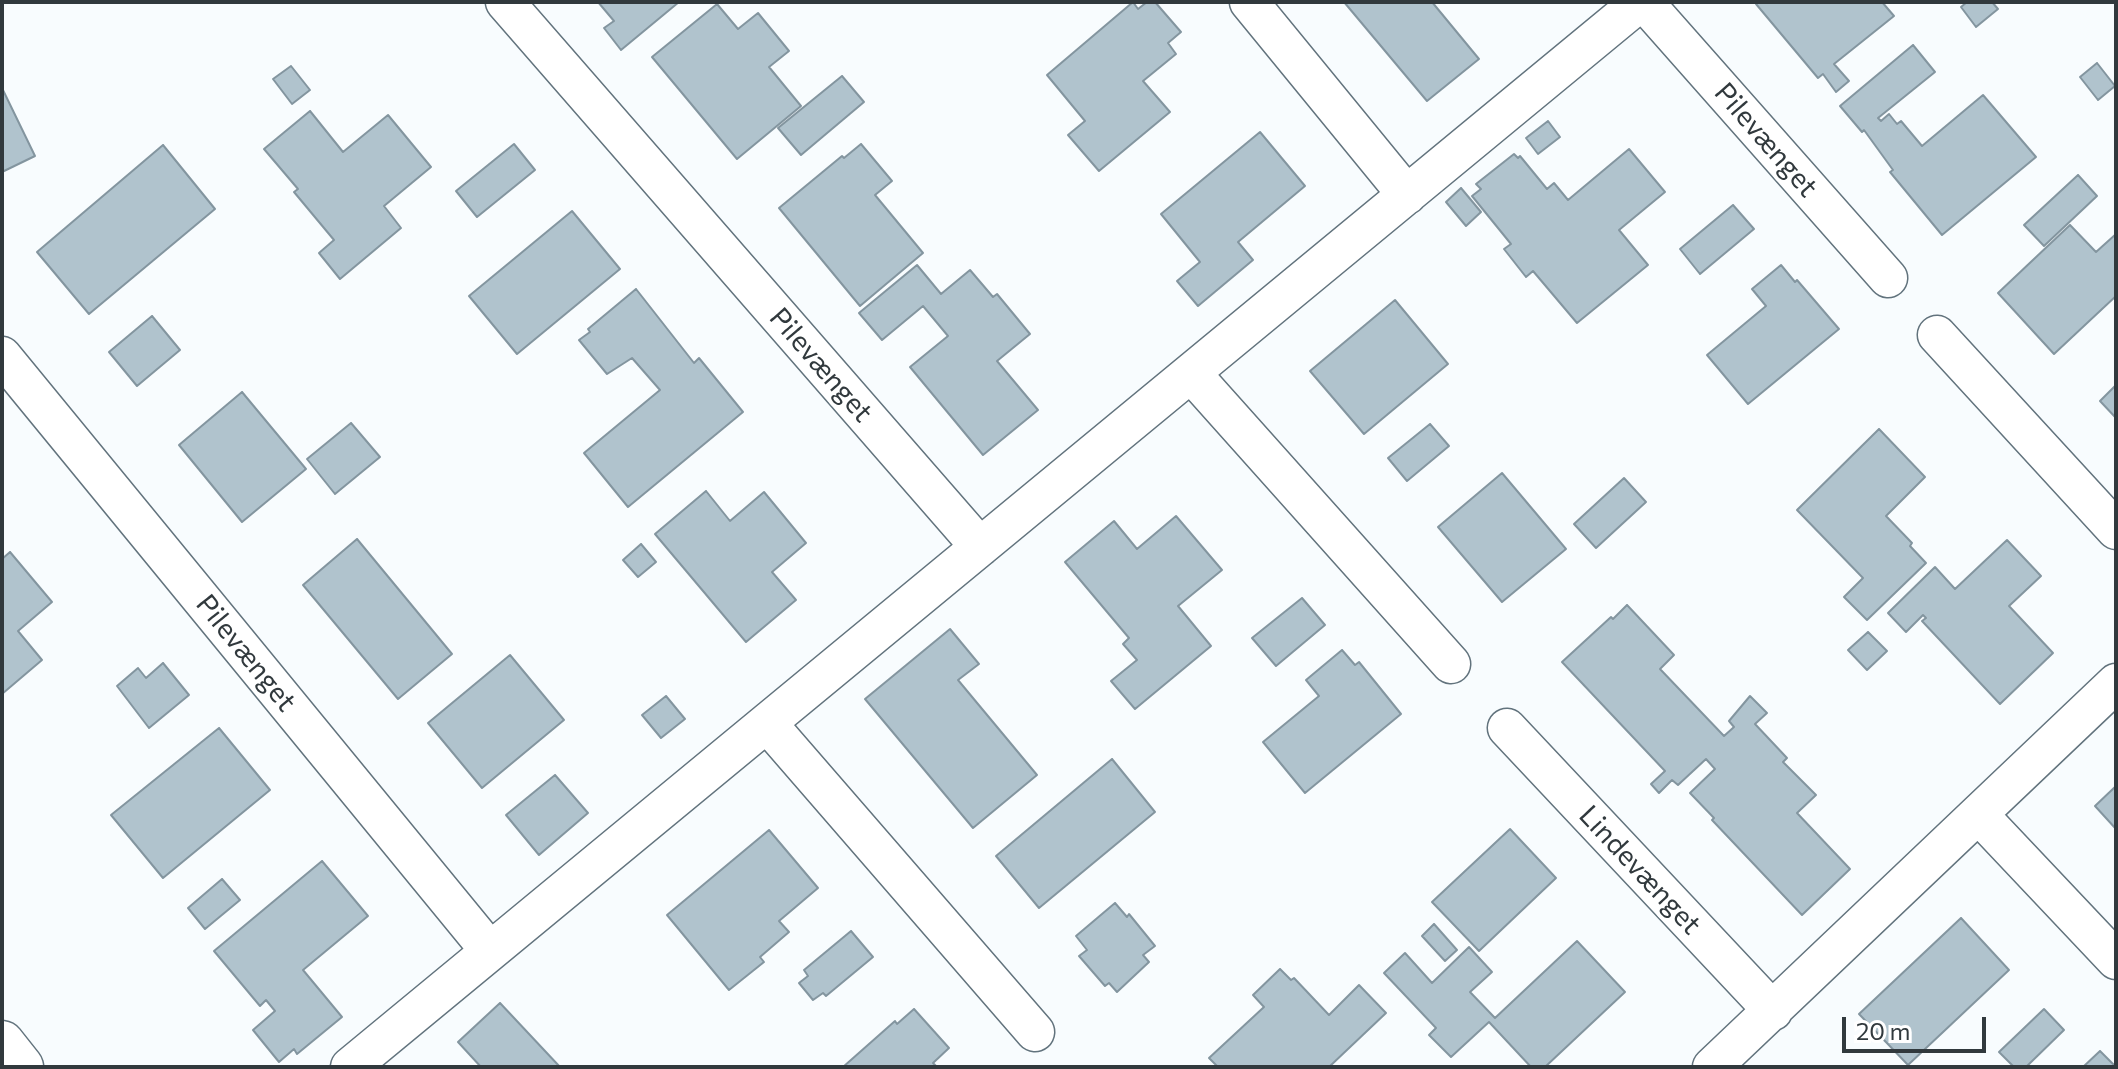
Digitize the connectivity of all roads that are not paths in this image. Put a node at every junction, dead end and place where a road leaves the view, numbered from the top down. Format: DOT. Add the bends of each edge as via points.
graph roads {
  1 [pos="505,2"];
  2 [pos="1249,2"];
  3 [pos="1642,2"];
  4 [pos="1407,195"];
  5 [pos="1888,278"];
  6 [pos="1937,335"];
  7 [pos="2,356"];
  8 [pos="1191,373"];
  9 [pos="2116,530"];
  10 [pos="980,547"];
  11 [pos="1451,664"];
  12 [pos="2116,683"];
  13 [pos="767,723"];
  14 [pos="1507,728"];
  15 [pos="1979,815"];
  16 [pos="490,951"];
  17 [pos="2116,960"];
  18 [pos="1773,1011"];
  19 [pos="1035,1032"];
  20 [pos="2,1043"];
  21 [pos="21,1067"];
  22 [pos="350,1067"];
  23 [pos="1712,1067"];
  1 -- 10 [label="street, Pilevænget"];
  2 -- 4 [label="street"];
  3 -- 4 [label="street, Pilevænget"];
  3 -- 5 [label="street, Pilevænget"];
  4 -- 8 [label="street, Pilevænget"];
  6 -- 9 [label="street"];
  7 -- 16 [label="street, Pilevænget"];
  8 -- 10 [label="street, Pilevænget"];
  8 -- 11 [label="street"];
  10 -- 13 [label="street, Pilevænget"];
  12 -- 15 [label="street"];
  13 -- 16 [label="street, Pilevænget"];
  13 -- 19 [label="street"];
  14 -- 18 [label="street, Lindevænget"];
  15 -- 17 [label="street"];
  15 -- 18 [label="street"];
  16 -- 22 [label="street, Pilevænget"];
  18 -- 23 [label="street"];
  20 -- 21 [label="street"];
}
